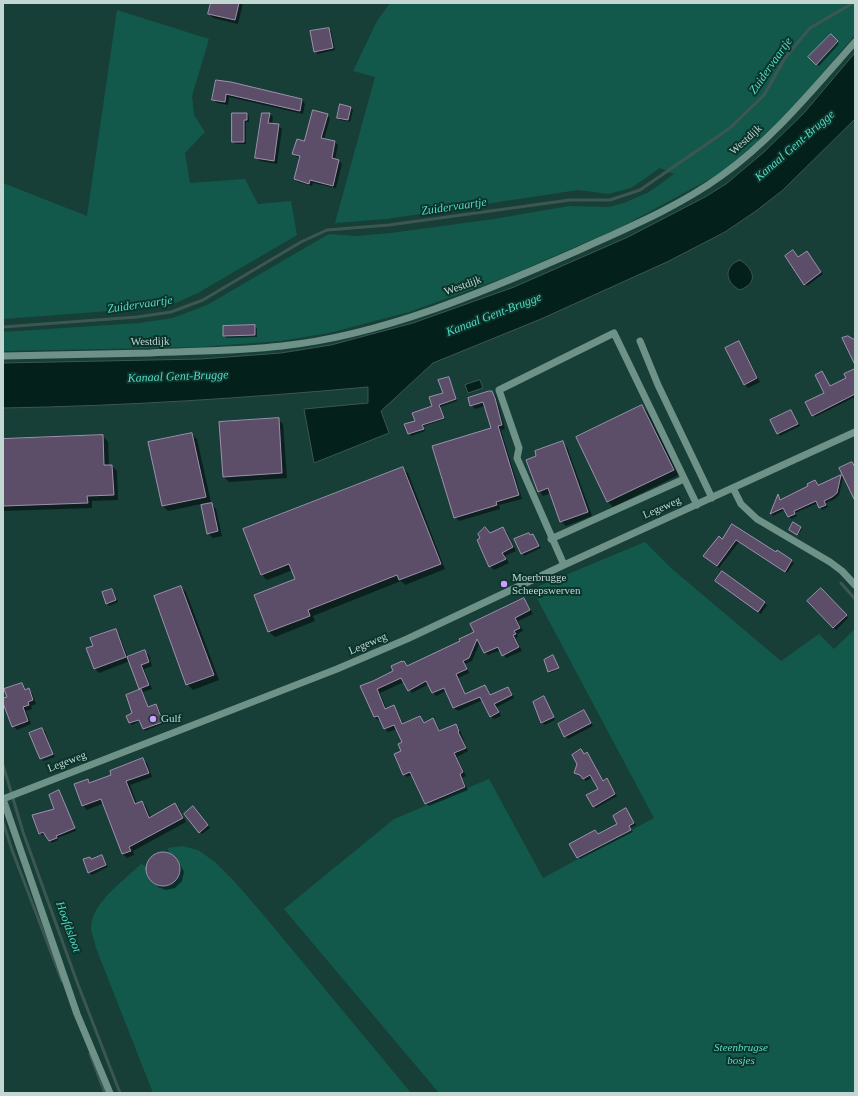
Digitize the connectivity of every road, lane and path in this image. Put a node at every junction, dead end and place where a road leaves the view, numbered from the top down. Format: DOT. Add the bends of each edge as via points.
graph roads {
  1 [pos="855,42"];
  2 [pos="640,340"];
  3 [pos="3,356"];
  4 [pos="855,432"];
  5 [pos="684,479"];
  6 [pos="733,488"];
  7 [pos="712,498"];
  8 [pos="696,505"];
  9 [pos="552,539"];
  10 [pos="564,565"];
  11 [pos="855,585"];
  12 [pos="3,799"];
  13 [pos="110,1093"];
  1 -- 3 [label="street, Westdijk" via="797,107 721,176 668,208 512,280 412,316 360,331 283,346 203,351"];
  2 -- 7 [label="street" via="658,385"];
  4 -- 6 [label="street, Legeweg"];
  5 -- 8 [label="street"];
  5 -- 9 [label="street"];
  5 -- 9 [label="street" via="614,333 499,390 519,448 516,458"];
  6 -- 7 [label="street, Legeweg"];
  6 -- 11 [label="street" via="741,504 757,519 830,562"];
  7 -- 8 [label="street, Legeweg"];
  8 -- 10 [label="street, Legeweg"];
  9 -- 10 [label="street"];
  10 -- 12 [label="street, Legeweg" via="372,654"];
  12 -- 13 [label="street" via="77,1014"];
}
